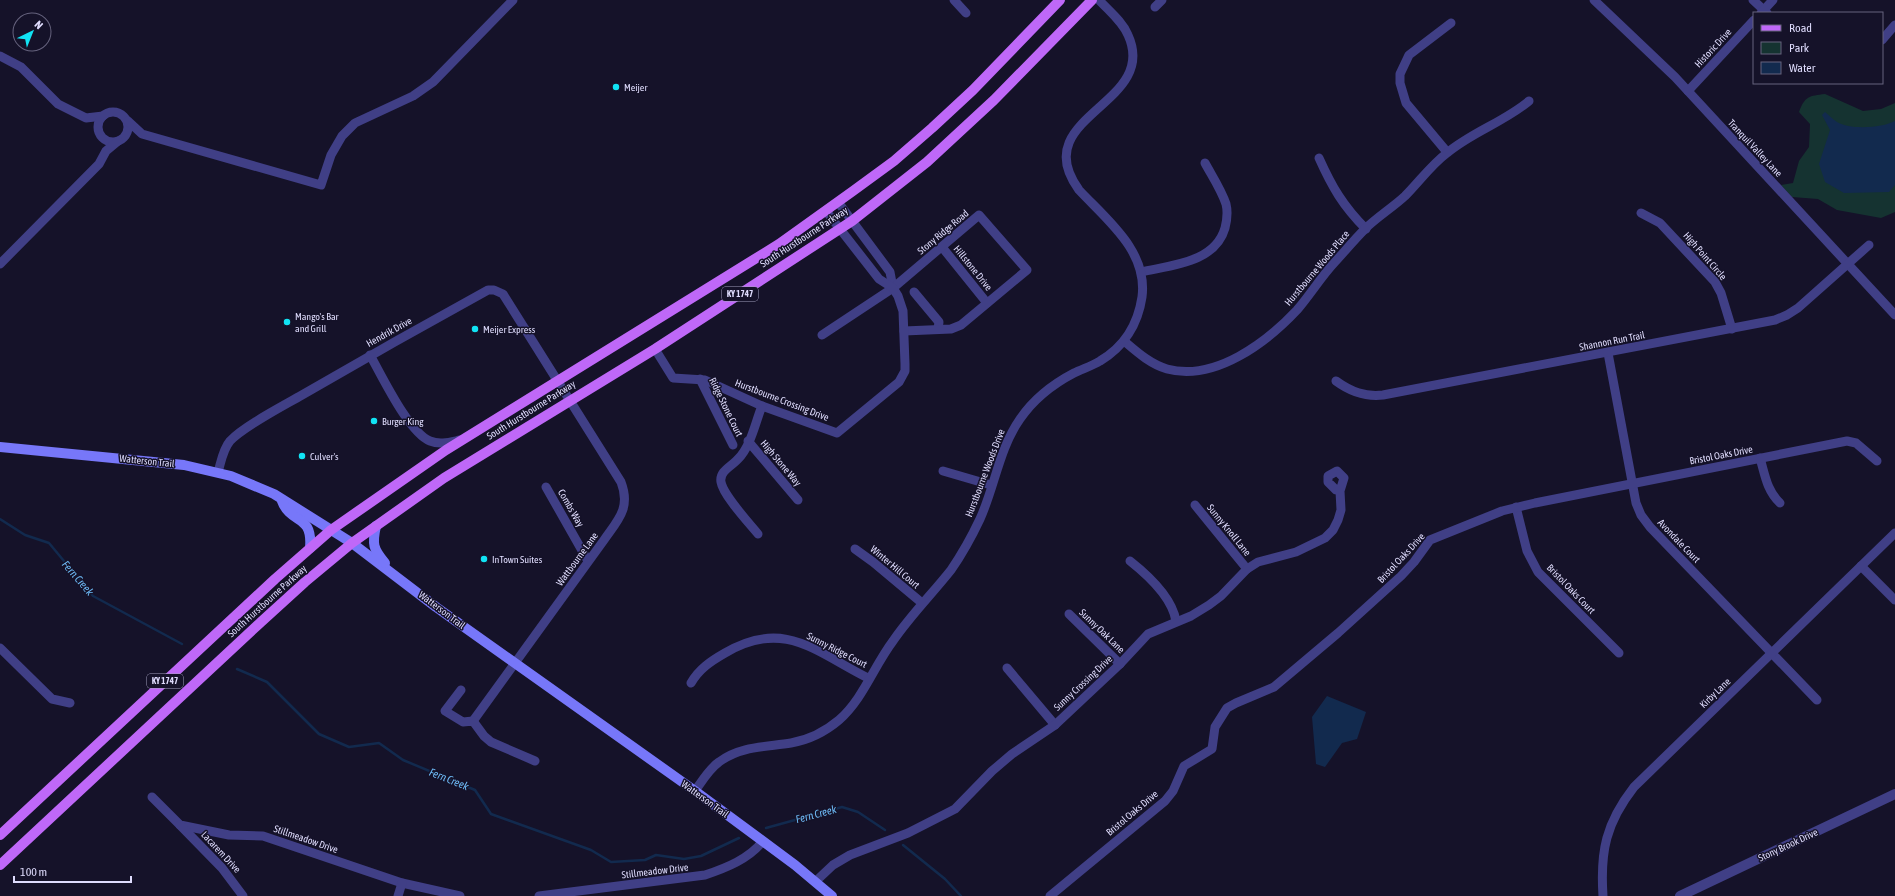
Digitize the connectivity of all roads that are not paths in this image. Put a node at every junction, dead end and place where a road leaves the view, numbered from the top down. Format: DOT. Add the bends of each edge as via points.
graph roads {
  1 [pos="513,0"];
  2 [pos="954,0"];
  3 [pos="1060,0"];
  4 [pos="1092,0"];
  5 [pos="1099,0"];
  6 [pos="1594,0"];
  7 [pos="1753,0"];
  8 [pos="1773,0"];
  9 [pos="1764,12"];
  10 [pos="966,13"];
  11 [pos="1753,21"];
  12 [pos="1451,23"];
  13 [pos="1895,25"];
  14 [pos="1883,39"];
  15 [pos="0,56"];
  16 [pos="1688,91"];
  17 [pos="1529,101"];
  18 [pos="103,116"];
  19 [pos="128,122"];
  20 [pos="142,134"];
  21 [pos="104,138"];
  22 [pos="120,140"];
  23 [pos="106,152"];
  24 [pos="1447,152"];
  25 [pos="1319,158"];
  26 [pos="1205,163"];
  27 [pos="838,202"];
  28 [pos="826,211"];
  29 [pos="1641,213"];
  30 [pos="852,221"];
  31 [pos="1366,228"];
  32 [pos="840,229"];
  33 [pos="1868,245"];
  34 [pos="942,247"];
  35 [pos="0,264"];
  36 [pos="1848,264"];
  37 [pos="1141,272"];
  38 [pos="893,288"];
  39 [pos="914,292"];
  40 [pos="987,303"];
  41 [pos="1895,315"];
  42 [pos="1732,329"];
  43 [pos="938,330"];
  44 [pos="904,331"];
  45 [pos="822,335"];
  46 [pos="1124,341"];
  47 [pos="655,349"];
  48 [pos="1608,353"];
  49 [pos="370,355"];
  50 [pos="700,379"];
  51 [pos="1336,381"];
  52 [pos="557,382"];
  53 [pos="569,401"];
  54 [pos="762,406"];
  55 [pos="465,438"];
  56 [pos="748,441"];
  57 [pos="733,445"];
  58 [pos="0,447"];
  59 [pos="1760,458"];
  60 [pos="1877,461"];
  61 [pos="943,471"];
  62 [pos="218,472"];
  63 [pos="1633,483"];
  64 [pos="991,485"];
  65 [pos="546,487"];
  66 [pos="1340,491"];
  67 [pos="281,499"];
  68 [pos="798,500"];
  69 [pos="1780,503"];
  70 [pos="1195,505"];
  71 [pos="1516,507"];
  72 [pos="376,526"];
  73 [pos="331,530"];
  74 [pos="1895,533"];
  75 [pos="758,534"];
  76 [pos="352,543"];
  77 [pos="310,548"];
  78 [pos="855,549"];
  79 [pos="588,561"];
  80 [pos="1130,561"];
  81 [pos="1861,566"];
  82 [pos="1246,569"];
  83 [pos="396,575"];
  84 [pos="1895,600"];
  85 [pos="922,603"];
  86 [pos="1069,614"];
  87 [pos="1176,621"];
  88 [pos="0,648"];
  89 [pos="1619,653"];
  90 [pos="1771,653"];
  91 [pos="516,663"];
  92 [pos="1120,664"];
  93 [pos="1007,668"];
  94 [pos="868,678"];
  95 [pos="691,683"];
  96 [pos="461,690"];
  97 [pos="1818,700"];
  98 [pos="70,703"];
  99 [pos="473,721"];
  100 [pos="1055,725"];
  101 [pos="535,761"];
  102 [pos="695,791"];
  103 [pos="1895,794"];
  104 [pos="152,797"];
  105 [pos="180,825"];
  106 [pos="0,835"];
  107 [pos="763,841"];
  108 [pos="0,865"];
  109 [pos="816,881"];
  110 [pos="402,883"];
  111 [pos="243,896"];
  112 [pos="398,896"];
  113 [pos="460,896"];
  114 [pos="539,896"];
  115 [pos="832,896"];
  116 [pos="1050,896"];
  117 [pos="1603,896"];
  118 [pos="1680,896"];
  1 -- 20 [label="street" via="433,82 413,96 355,124 342,136 331,155 321,185"];
  2 -- 10 [label="street"];
  3 -- 27 [label="main road, South Hurstbourne Parkway / KY 1747" via="973,90 932,128 894,161"];
  4 -- 30 [label="main road, South Hurstbourne Parkway / KY 1747" via="994,100 927,162"];
  5 -- 37 [label="street, Hurstbourne Woods Drive" via="1128,35 1133,50 1132,64 1126,79 1113,96 1074,130 1066,149 1066,162 1073,183 1128,243"];
  6 -- 16 [label="street, Tranquil Valley Lane"];
  7 -- 9 [label="street"];
  8 -- 9 [label="street"];
  11 -- 16 [label="street, Historic Drive"];
  12 -- 24 [label="street" via="1409,55 1400,74 1402,94 1406,103"];
  13 -- 14 [label="street"];
  15 -- 18 [label="street" via="21,67 58,104 86,118"];
  16 -- 36 [label="street, Tranquil Valley Lane"];
  17 -- 24 [label="street, Hurstbourne Woods Place"];
  18 -- 19 [label="street" via="117,112"];
  18 -- 21 [label="street" via="99,130"];
  19 -- 20 [label="street"];
  19 -- 22 [label="street" via="128,131"];
  20 -- 22 [label="street"];
  21 -- 22 [label="street" via="108,141"];
  21 -- 23 [label="street"];
  22 -- 23 [label="street"];
  23 -- 35 [label="street" via="99,164"];
  24 -- 31 [label="street, Hurstbourne Woods Place" via="1405,196"];
  25 -- 31 [label="street" via="1335,192 1349,212"];
  26 -- 37 [label="street" via="1227,209 1222,237 1214,248 1199,257"];
  27 -- 28 [label="main road, South Hurstbourne Parkway / KY 1747"];
  27 -- 30 [label="street, Hurstbourne Crossing Drive"];
  28 -- 32 [label="street, Hurstbourne Crossing Drive"];
  28 -- 52 [label="main road, South Hurstbourne Parkway / KY 1747" via="779,244"];
  29 -- 42 [label="street, High Point Circle" via="1660,223 1715,282"];
  30 -- 32 [label="main road, South Hurstbourne Parkway / KY 1747"];
  30 -- 38 [label="street, Hurstbourne Crossing Drive" via="890,272"];
  31 -- 46 [label="street, Hurstbourne Woods Place" via="1289,318 1263,342 1240,356 1199,370 1168,369 1146,359"];
  32 -- 38 [label="street, Hurstbourne Crossing Drive" via="879,279"];
  32 -- 47 [label="main road, South Hurstbourne Parkway / KY 1747"];
  33 -- 36 [label="street, Shannon Run Trail"];
  34 -- 38 [label="street, Stony Ridge Road"];
  34 -- 40 [label="street, Hillstone Drive"];
  34 -- 40 [label="street, Stony Ridge Road" via="979,215 1027,270"];
  36 -- 41 [label="street, Tranquil Valley Lane"];
  36 -- 42 [label="street, Shannon Run Trail" via="1787,315"];
  37 -- 46 [label="street, Hurstbourne Woods Drive" via="1142,296 1139,312"];
  38 -- 44 [label="street, Hurstbourne Crossing Drive" via="903,311"];
  38 -- 45 [label="street, Stony Ridge Road"];
  39 -- 43 [label="street" via="939,322"];
  40 -- 43 [label="street, Stony Ridge Road" via="961,325"];
  42 -- 48 [label="street, Shannon Run Trail"];
  43 -- 44 [label="street, Stony Ridge Road"];
  44 -- 54 [label="street, Hurstbourne Crossing Drive" via="903,377 837,433"];
  46 -- 64 [label="street, Hurstbourne Woods Drive" via="1100,361 1054,385 1026,410 1007,442"];
  47 -- 50 [label="street, Hurstbourne Crossing Drive" via="673,378"];
  47 -- 53 [label="main road, South Hurstbourne Parkway / KY 1747"];
  48 -- 51 [label="street, Shannon Run Trail" via="1377,396 1357,393"];
  48 -- 63 [label="street, Avondale Court"];
  49 -- 52 [label="street, Hendrik Drive" via="488,290 494,290 506,297"];
  49 -- 55 [label="street" via="408,422 418,433 429,441 444,443"];
  49 -- 62 [label="street, Hendrik Drive" via="234,437 225,449"];
  50 -- 54 [label="street, Hurstbourne Crossing Drive"];
  50 -- 57 [label="street, Ridge Stone Court"];
  52 -- 53 [label="street, Wattbourne Lane"];
  52 -- 55 [label="main road, South Hurstbourne Parkway / KY 1747"];
  53 -- 72 [label="main road, South Hurstbourne Parkway / KY 1747" via="444,478"];
  53 -- 79 [label="street, Wattbourne Lane" via="622,482 625,491 626,500 621,516"];
  54 -- 56 [label="street, High Stone Way"];
  55 -- 73 [label="main road, South Hurstbourne Parkway / KY 1747"];
  56 -- 68 [label="street, High Stone Way"];
  56 -- 75 [label="street, High Stone Way" via="739,458 722,473 720,481 724,491"];
  58 -- 62 [label="main road, Watterson Trail" via="168,463"];
  59 -- 60 [label="street, Bristol Oaks Drive" via="1847,441 1856,443"];
  59 -- 63 [label="street, Bristol Oaks Drive"];
  59 -- 69 [label="street" via="1767,485"];
  61 -- 64 [label="street"];
  62 -- 67 [label="main road, Watterson Trail" via="248,482"];
  63 -- 71 [label="street, Bristol Oaks Drive"];
  63 -- 90 [label="street, Avondale Court" via="1639,510 1650,527"];
  64 -- 85 [label="street, Hurstbourne Woods Drive" via="980,518 968,542 951,570"];
  65 -- 79 [label="street, Combs Way"];
  66 -- 82 [label="street, Sunny Crossing Drive" via="1342,510 1333,530 1325,538 1309,547 1268,558"];
  67 -- 73 [label="main road, Watterson Trail"];
  67 -- 77 [label="main road" via="285,509 308,528"];
  70 -- 82 [label="street, Sunny Knoll Lane"];
  71 -- 89 [label="street, Bristol Oaks Court" via="1527,550 1538,572"];
  71 -- 116 [label="street, Bristol Oaks Drive" via="1430,540 1401,576 1274,687 1227,708 1215,727 1212,749 1184,766 1166,801"];
  72 -- 76 [label="main road, South Hurstbourne Parkway / KY 1747"];
  72 -- 83 [label="main road" via="373,543 375,550"];
  73 -- 76 [label="main road, Watterson Trail"];
  73 -- 77 [label="main road, South Hurstbourne Parkway / KY 1747"];
  74 -- 81 [label="street, Kirby Lane"];
  76 -- 83 [label="main road, Watterson Trail"];
  76 -- 108 [label="main road, South Hurstbourne Parkway / KY 1747" via="266,618"];
  77 -- 106 [label="main road, South Hurstbourne Parkway / KY 1747"];
  78 -- 85 [label="street, Winter Hill Court"];
  79 -- 91 [label="street, Wattbourne Lane"];
  80 -- 87 [label="street" via="1154,582 1168,602"];
  81 -- 84 [label="street"];
  81 -- 90 [label="street, Kirby Lane"];
  82 -- 87 [label="street, Sunny Crossing Drive" via="1209,605"];
  83 -- 91 [label="main road, Watterson Trail"];
  85 -- 94 [label="street, Hurstbourne Woods Drive" via="892,641"];
  86 -- 92 [label="street, Sunny Oak Lane"];
  87 -- 92 [label="street, Sunny Crossing Drive" via="1148,634"];
  88 -- 98 [label="street" via="52,699"];
  90 -- 97 [label="street, Avondale Court"];
  90 -- 117 [label="street, Kirby Lane" via="1634,787 1624,800 1612,820 1605,841"];
  91 -- 99 [label="street, Wattbourne Lane"];
  91 -- 102 [label="main road, Watterson Trail"];
  92 -- 100 [label="street, Sunny Crossing Drive"];
  93 -- 100 [label="street"];
  94 -- 95 [label="street, Sunny Ridge Court" via="807,645 774,637 752,639 733,648 710,662"];
  94 -- 102 [label="street, Hurstbourne Woods Drive" via="845,714 827,728 793,743 746,749 729,755 712,768"];
  96 -- 99 [label="street" via="445,711 463,722"];
  99 -- 101 [label="street" via="492,742"];
  100 -- 109 [label="street, Sunny Crossing Drive" via="1012,754 955,809 908,833 850,855 833,865"];
  102 -- 107 [label="main road, Watterson Trail"];
  103 -- 118 [label="street, Stony Brook Drive"];
  104 -- 105 [label="street"];
  105 -- 110 [label="street, Stillmeadow Drive" via="229,834 263,836"];
  105 -- 111 [label="street, Lacarem Drive" via="222,868"];
  107 -- 109 [label="main road, Watterson Trail"];
  107 -- 114 [label="street, Stillmeadow Drive" via="752,853 723,869 705,875"];
  109 -- 115 [label="main road, Watterson Trail"];
  110 -- 112 [label="street"];
  110 -- 113 [label="street, Stillmeadow Drive"];
}
